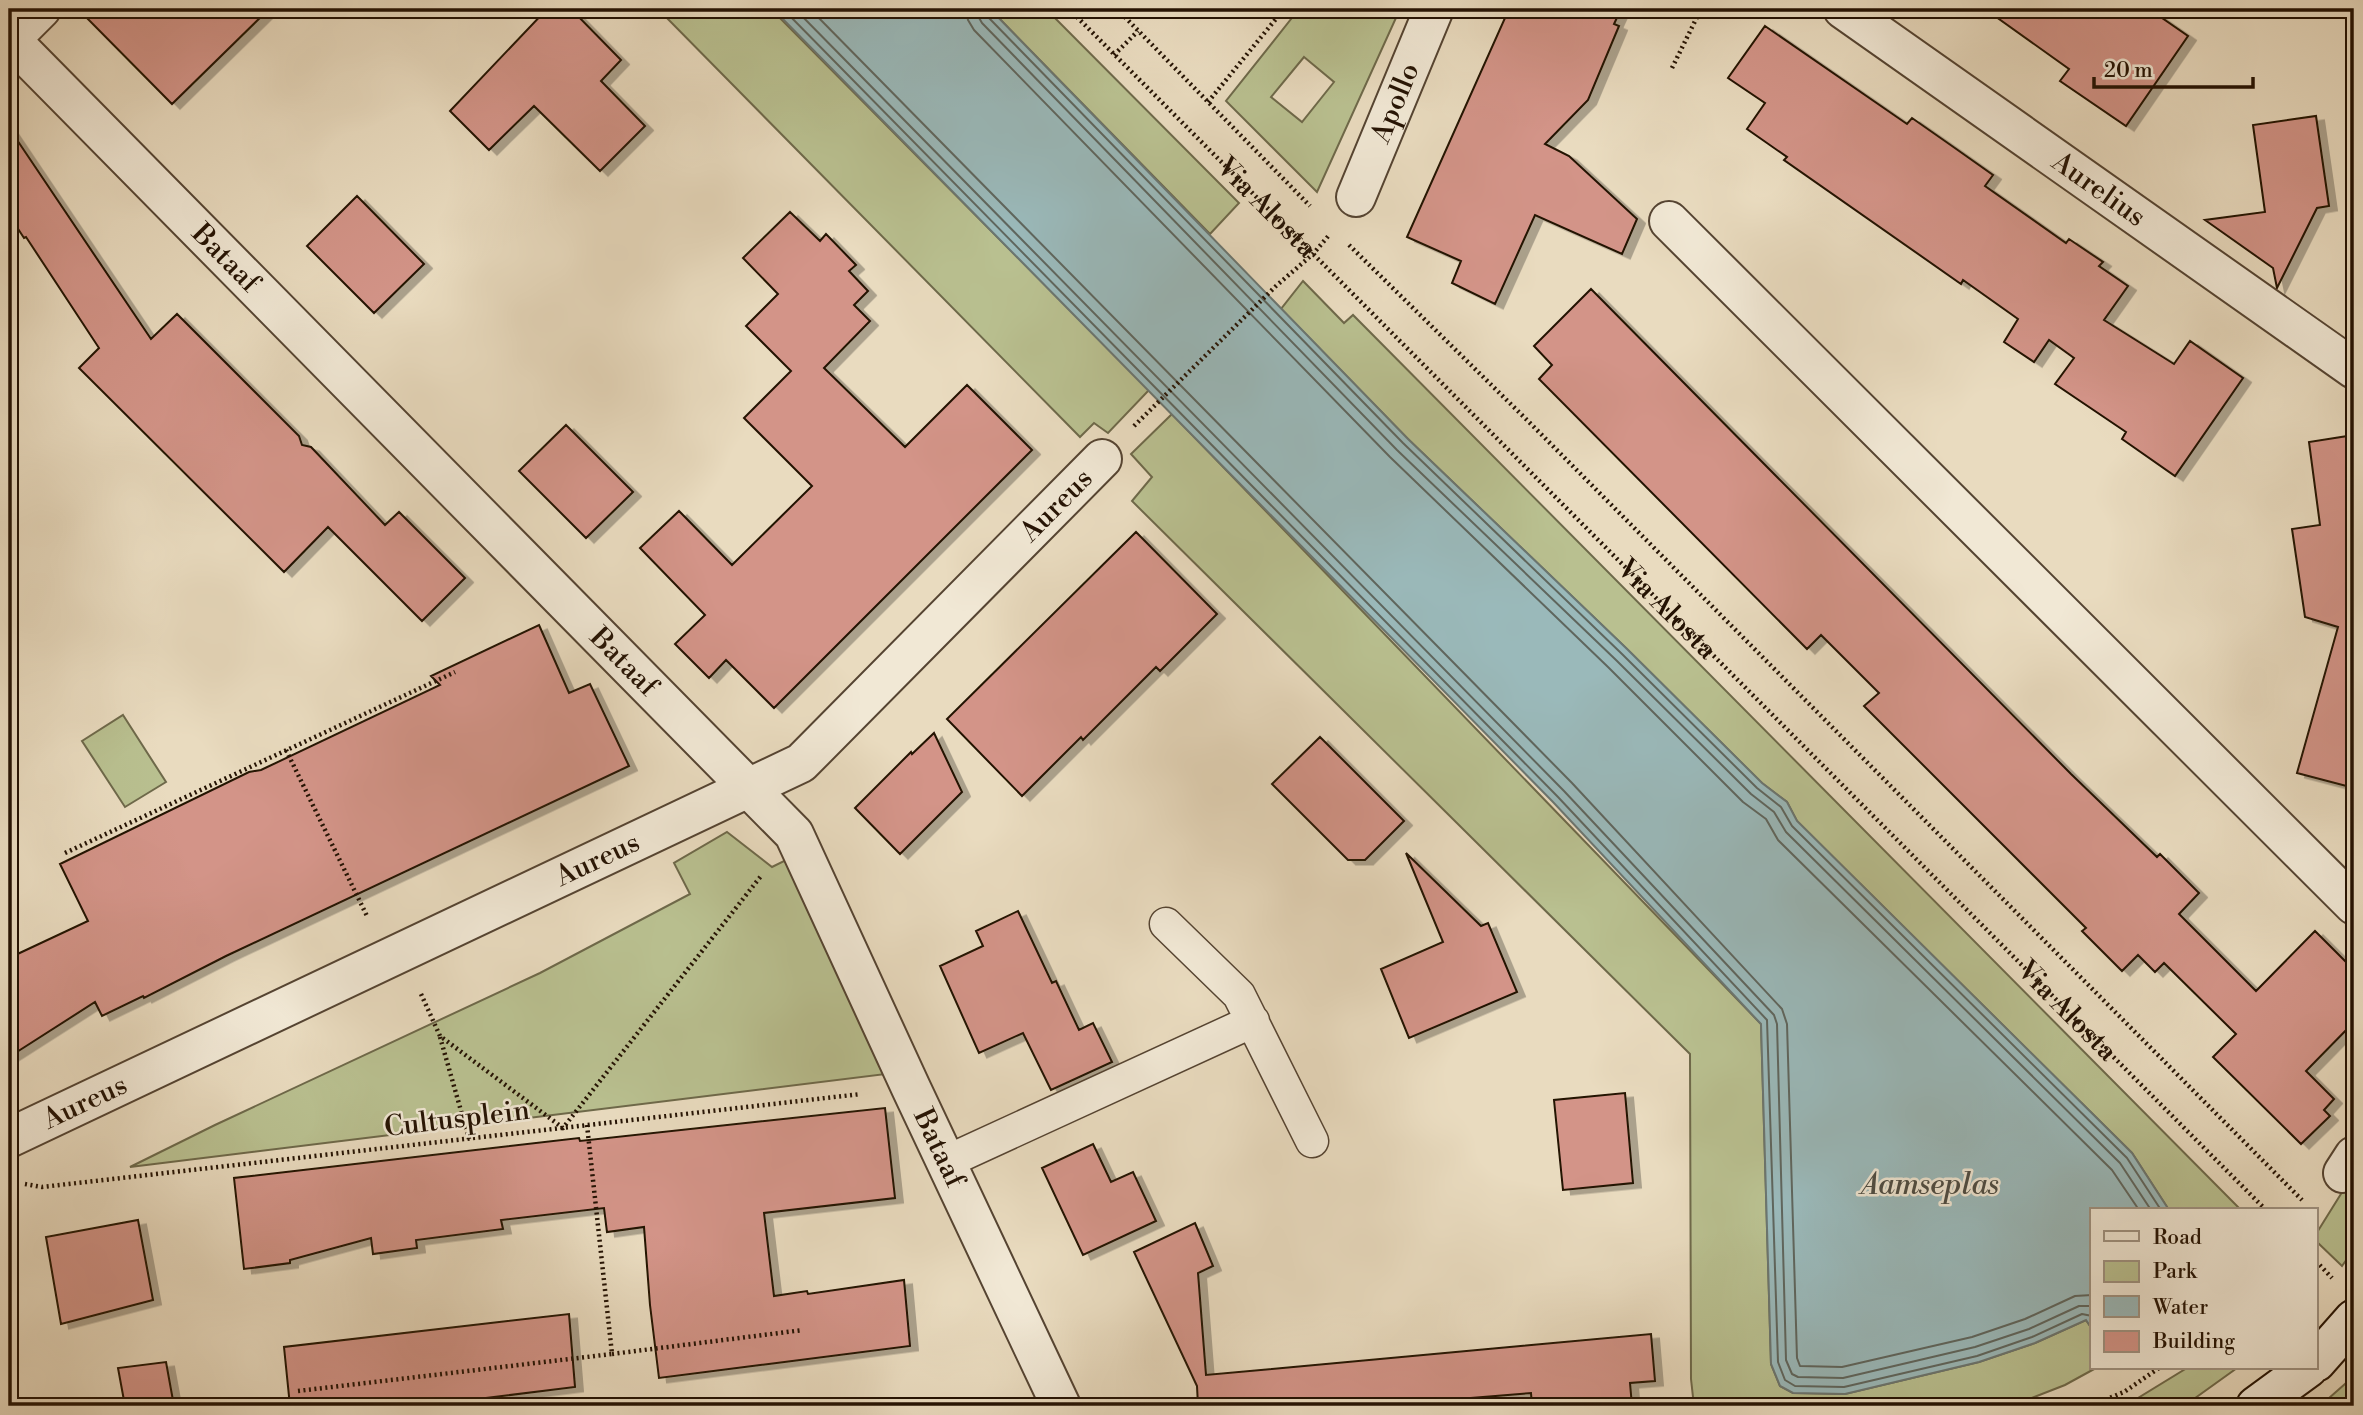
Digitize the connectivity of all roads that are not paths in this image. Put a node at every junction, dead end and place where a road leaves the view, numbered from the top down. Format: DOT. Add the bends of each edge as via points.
graph roads {
  1 [pos="41,9"];
  2 [pos="1434,9"];
  3 [pos="1843,9"];
  4 [pos="10,40"];
  5 [pos="1356,197"];
  6 [pos="1669,221"];
  7 [pos="2354,369"];
  8 [pos="1102,459"];
  9 [pos="750,788"];
  10 [pos="2354,905"];
  11 [pos="1166,924"];
  12 [pos="1253,1021"];
  13 [pos="9,1138"];
  14 [pos="1312,1141"];
  15 [pos="946,1162"];
  16 [pos="2354,1319"];
  17 [pos="2318,1360"];
  18 [pos="2305,1370"];
  19 [pos="1061,1406"];
  20 [pos="2256,1406"];
  1 -- 4 [label="street"];
  2 -- 5 [label="street, Apollo"];
  3 -- 7 [label="street, Aurelius"];
  4 -- 9 [label="street, Bataaf"];
  6 -- 10 [label="street"];
  8 -- 9 [label="street, Aureus" via="801,763"];
  9 -- 13 [label="street, Aureus"];
  9 -- 15 [label="street, Bataaf" via="794,834"];
  11 -- 12 [label="lane" via="1239,995"];
  12 -- 14 [label="lane"];
  12 -- 15 [label="lane"];
  15 -- 19 [label="street, Bataaf"];
  16 -- 17 [label="street"];
  18 -- 20 [label="street"];
}
